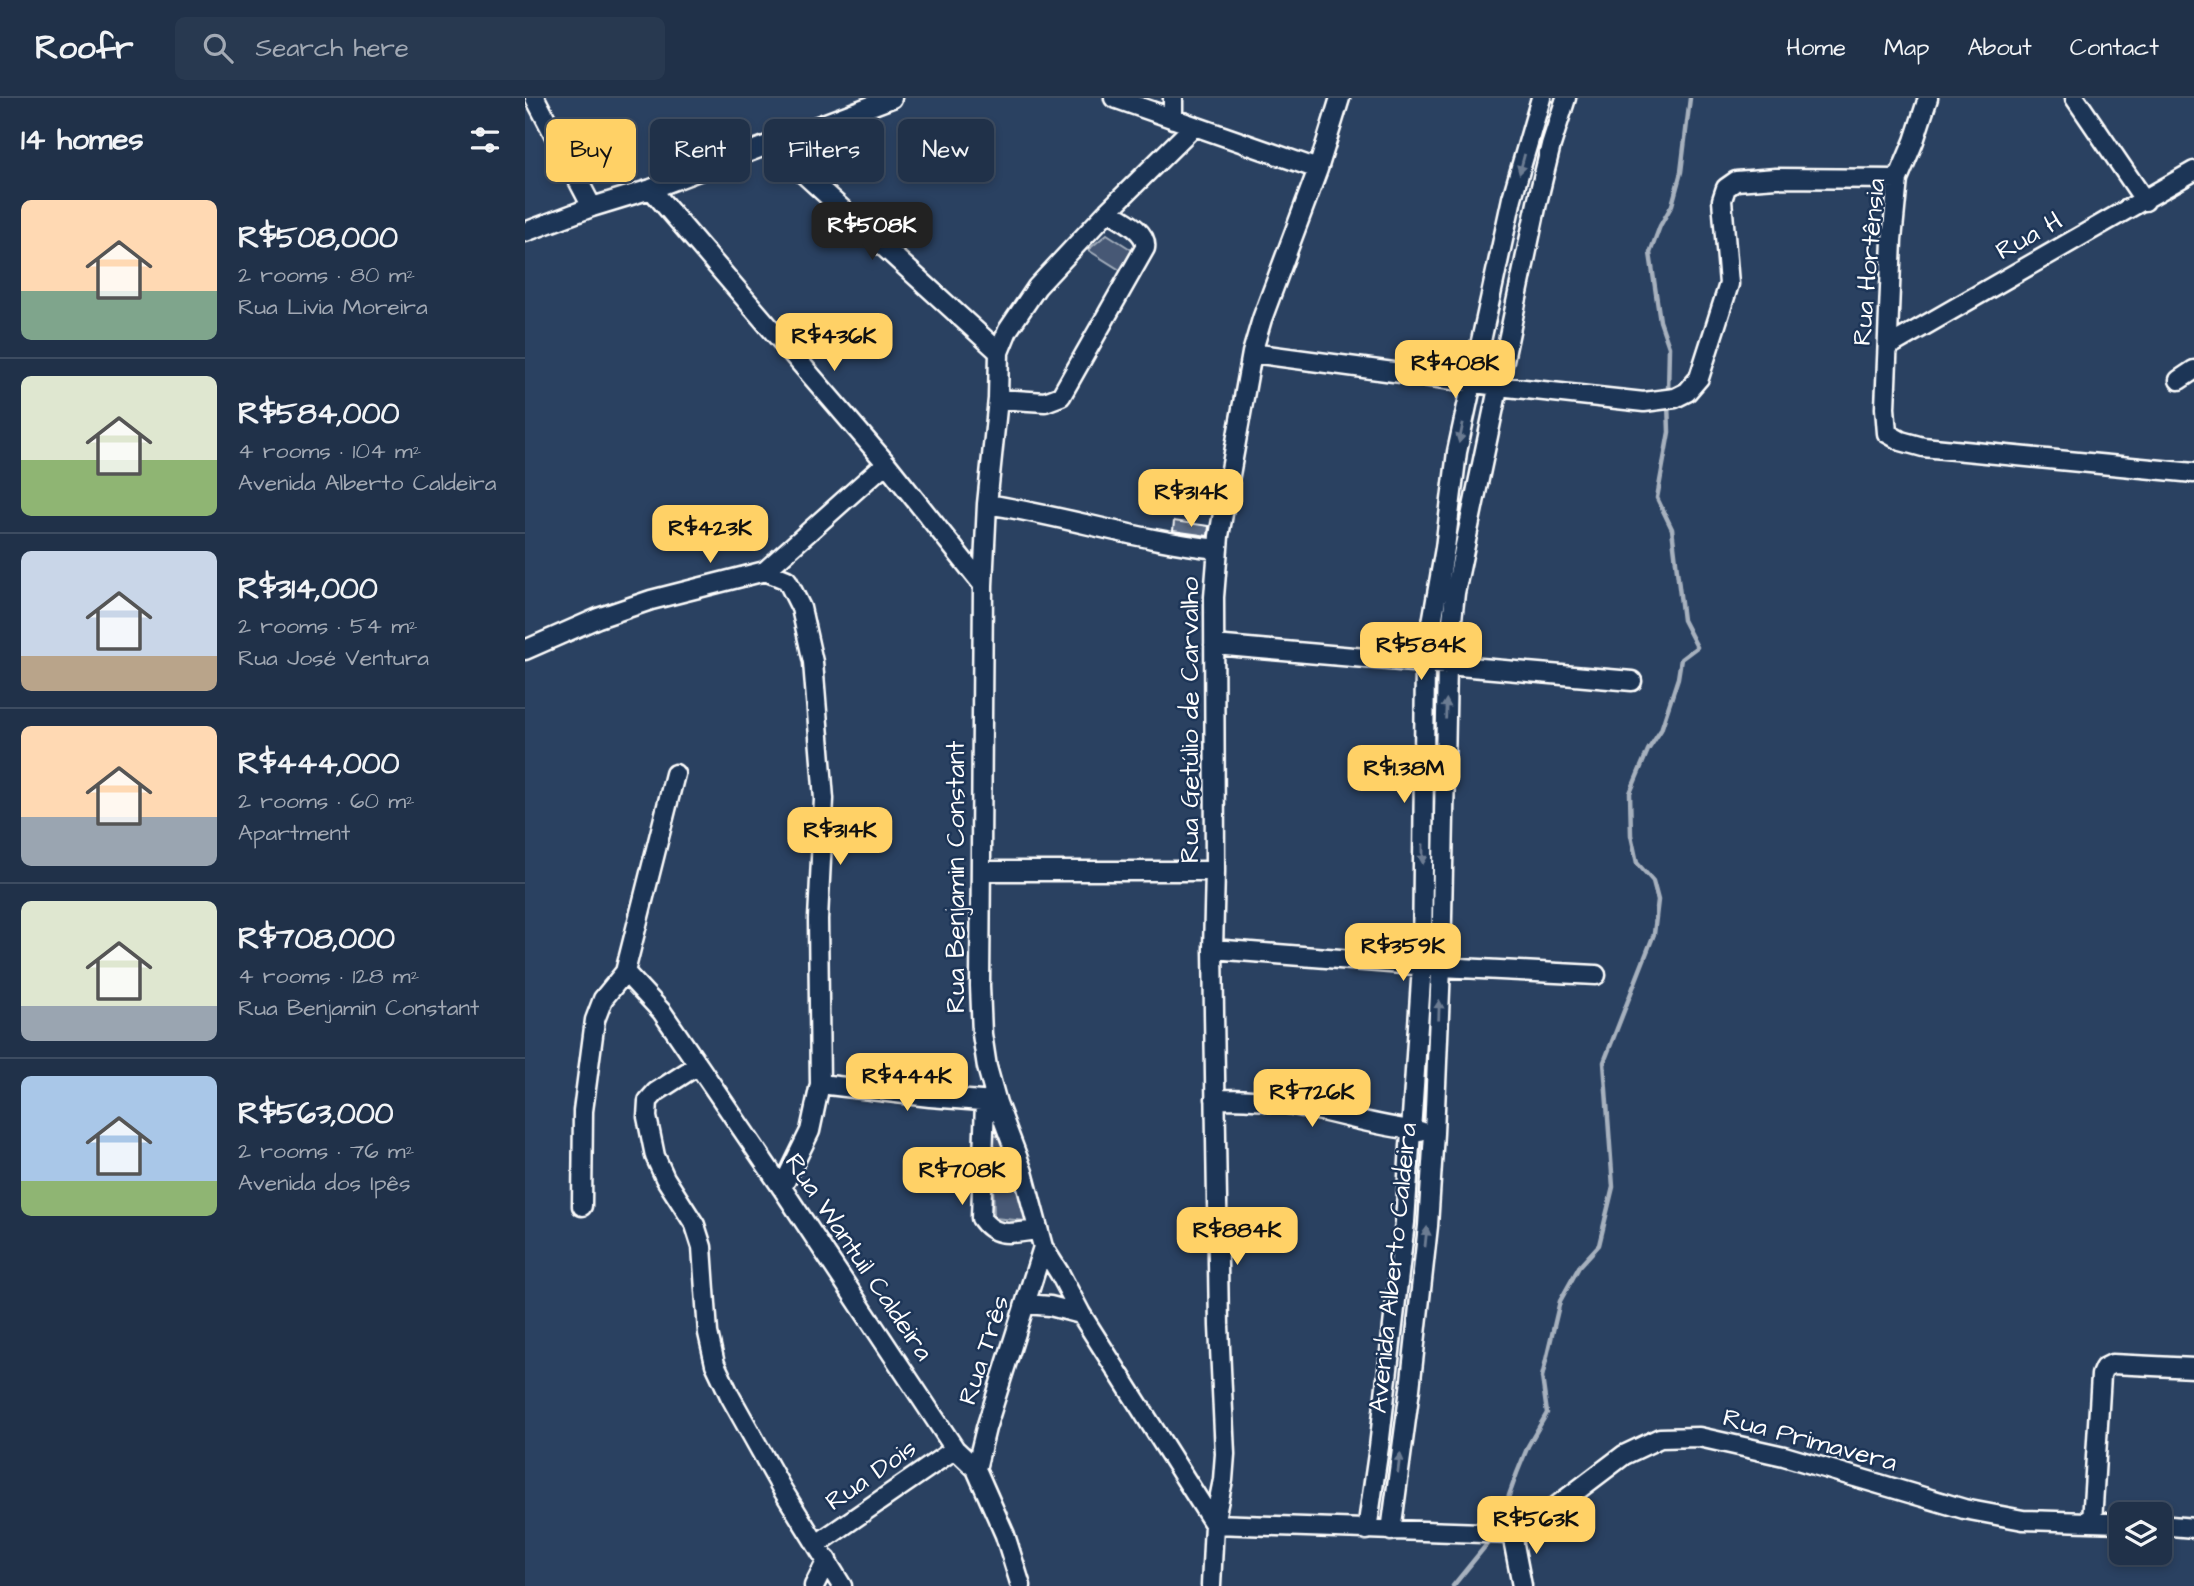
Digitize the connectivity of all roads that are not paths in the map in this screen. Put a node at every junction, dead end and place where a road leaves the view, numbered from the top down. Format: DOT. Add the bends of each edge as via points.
graph roads {
  1 [pos="535,98"];
  2 [pos="892,98"];
  3 [pos="1114,98"];
  4 [pos="1173,98"];
  5 [pos="1340,98"];
  6 [pos="1541,98"];
  7 [pos="1566,98"];
  8 [pos="1928,98"];
  9 [pos="2075,98"];
  10 [pos="837,119"];
  11 [pos="1173,119"];
  12 [pos="1193,127"];
  13 [pos="764,147"];
  14 [pos="1318,169"];
  15 [pos="2194,172"];
  16 [pos="1898,179"];
  17 [pos="813,182"];
  18 [pos="651,188"];
  19 [pos="1513,198"];
  20 [pos="2145,201"];
  21 [pos="1537,203"];
  22 [pos="591,207"];
  23 [pos="1108,211"];
  24 [pos="525,232"];
  25 [pos="1889,346"];
  26 [pos="999,352"];
  27 [pos="1252,353"];
  28 [pos="1472,383"];
  29 [pos="1498,386"];
  30 [pos="998,399"];
  31 [pos="886,463"];
  32 [pos="2194,473"];
  33 [pos="988,504"];
  34 [pos="1218,549"];
  35 [pos="765,571"];
  36 [pos="983,585"];
  37 [pos="1214,645"];
  38 [pos="525,650"];
  39 [pos="1425,663"];
  40 [pos="1447,665"];
  41 [pos="1632,681"];
  42 [pos="675,774"];
  43 [pos="1215,870"];
  44 [pos="982,871"];
  45 [pos="1213,950"];
  46 [pos="1422,965"];
  47 [pos="1441,967"];
  48 [pos="625,972"];
  49 [pos="1596,975"];
  50 [pos="698,1065"];
  51 [pos="820,1084"];
  52 [pos="1215,1099"];
  53 [pos="991,1102"];
  54 [pos="1411,1130"];
  55 [pos="1434,1133"];
  56 [pos="782,1188"];
  57 [pos="582,1206"];
  58 [pos="1041,1239"];
  59 [pos="1026,1304"];
  60 [pos="1081,1314"];
  61 [pos="2194,1368"];
  62 [pos="955,1449"];
  63 [pos="976,1469"];
  64 [pos="2092,1522"];
  65 [pos="2109,1523"];
  66 [pos="1214,1524"];
  67 [pos="2172,1526"];
  68 [pos="2194,1528"];
  69 [pos="1367,1530"];
  70 [pos="1391,1531"];
  71 [pos="1509,1534"];
  72 [pos="817,1544"];
  73 [pos="827,1560"];
  74 [pos="814,1586"];
  75 [pos="842,1586"];
  76 [pos="1021,1586"];
  77 [pos="1211,1586"];
  78 [pos="1522,1586"];
  1 -- 22 [label="street"];
  2 -- 10 [label="street"];
  3 -- 11 [label="street"];
  4 -- 11 [label="street"];
  5 -- 14 [label="street, Rua Getúlio de Carvalho"];
  6 -- 19 [label="street, Avenida Alberto Caldeira, one-way"];
  7 -- 21 [label="street, Avenida Alberto Caldeira"];
  8 -- 16 [label="street, Rua Hortênsia"];
  9 -- 20 [label="street"];
  11 -- 12 [label="street"];
  12 -- 14 [label="street"];
  12 -- 23 [label="street, Rua Benjamin Constant"];
  13 -- 18 [label="street"];
  14 -- 27 [label="street, Rua Getúlio de Carvalho"];
  15 -- 20 [label="street, Rua H"];
  16 -- 25 [label="street, Rua Hortênsia"];
  16 -- 29 [label="street" via="1776,178 1736,181 1726,188 1722,200 1728,284 1699,377 1688,392 1644,402"];
  17 -- 26 [label="street"];
  18 -- 22 [label="street"];
  18 -- 31 [label="street"];
  19 -- 21 [label="street"];
  19 -- 28 [label="street, Avenida Alberto Caldeira"];
  20 -- 25 [label="street, Rua H"];
  21 -- 29 [label="street, Avenida Alberto Caldeira"];
  22 -- 24 [label="street"];
  23 -- 26 [label="street, Rua Benjamin Constant" via="1037,287"];
  23 -- 30 [label="street" via="1142,234 1145,248 1061,396 1045,402"];
  25 -- 32 [label="street, Rua Hortênsia" via="1887,433 1901,441"];
  26 -- 30 [label="street, Rua Benjamin Constant"];
  27 -- 28 [label="street"];
  27 -- 34 [label="street, Rua Getúlio de Carvalho"];
  28 -- 29 [label="street"];
  28 -- 39 [label="street, Avenida Alberto Caldeira, one-way"];
  29 -- 40 [label="street, Avenida Alberto Caldeira" via="1455,593"];
  30 -- 33 [label="street, Rua Benjamin Constant"];
  31 -- 35 [label="street"];
  31 -- 36 [label="street"];
  33 -- 34 [label="street"];
  33 -- 36 [label="street, Rua Benjamin Constant"];
  34 -- 37 [label="street, Rua Getúlio de Carvalho"];
  35 -- 38 [label="street" via="651,600"];
  35 -- 51 [label="street" via="787,580 794,592 813,662 824,799 818,919"];
  36 -- 44 [label="street, Rua Benjamin Constant"];
  37 -- 39 [label="street"];
  37 -- 43 [label="street, Rua Getúlio de Carvalho"];
  39 -- 40 [label="street"];
  39 -- 46 [label="street, Avenida Alberto Caldeira, one-way"];
  40 -- 41 [label="street"];
  47 -- 40 [label="street, Avenida Alberto Caldeira, one-way"];
  42 -- 48 [label="street"];
  43 -- 44 [label="street"];
  43 -- 45 [label="street, Rua Getúlio de Carvalho"];
  44 -- 53 [label="street, Rua Benjamin Constant" via="982,1034"];
  45 -- 46 [label="street"];
  45 -- 52 [label="street, Rua Getúlio de Carvalho"];
  46 -- 47 [label="street"];
  46 -- 54 [label="street, Avenida Alberto Caldeira"];
  47 -- 49 [label="street"];
  55 -- 47 [label="street, Avenida Alberto Caldeira, one-way"];
  48 -- 50 [label="street, Rua Wantuil Caldeira" via="662,1012"];
  48 -- 57 [label="street" via="603,999 594,1020 583,1111"];
  50 -- 56 [label="street, Rua Wantuil Caldeira"];
  50 -- 72 [label="street" via="648,1101 655,1156 695,1225 702,1247 708,1333 715,1364"];
  51 -- 53 [label="street"];
  51 -- 56 [label="street" via="810,1131"];
  52 -- 54 [label="street" via="1279,1102"];
  52 -- 66 [label="street, Rua Getúlio de Carvalho" via="1225,1454"];
  53 -- 58 [label="street, Rua Benjamin Constant" via="1023,1172"];
  53 -- 58 [label="street" via="981,1218 988,1228 1001,1233"];
  54 -- 55 [label="street"];
  54 -- 69 [label="street, Avenida Alberto Caldeira" via="1404,1235"];
  70 -- 55 [label="street, Avenida Alberto Caldeira, one-way" via="1410,1390"];
  56 -- 62 [label="street, Rua Wantuil Caldeira"];
  58 -- 59 [label="street, Rua Três"];
  58 -- 60 [label="street, Rua Benjamin Constant"];
  59 -- 60 [label="street"];
  59 -- 63 [label="street, Rua Três"];
  60 -- 66 [label="street, Rua Benjamin Constant"];
  61 -- 64 [label="street" via="2112,1363 2104,1368"];
  62 -- 63 [label="street, Rua Wantuil Caldeira"];
  62 -- 72 [label="street, Rua Dois"];
  63 -- 76 [label="street, Rua Wantuil Caldeira"];
  64 -- 65 [label="street, Rua Primavera"];
  64 -- 71 [label="street, Rua Primavera" via="2023,1520 1964,1509 1784,1456 1686,1437 1660,1438 1624,1455 1554,1508"];
  66 -- 69 [label="street"];
  66 -- 77 [label="street, Rua Getúlio de Carvalho"];
  67 -- 68 [label="street"];
  69 -- 70 [label="street"];
  70 -- 71 [label="street"];
  71 -- 78 [label="street"];
  72 -- 73 [label="street"];
  73 -- 74 [label="street"];
  73 -- 75 [label="street"];
}
